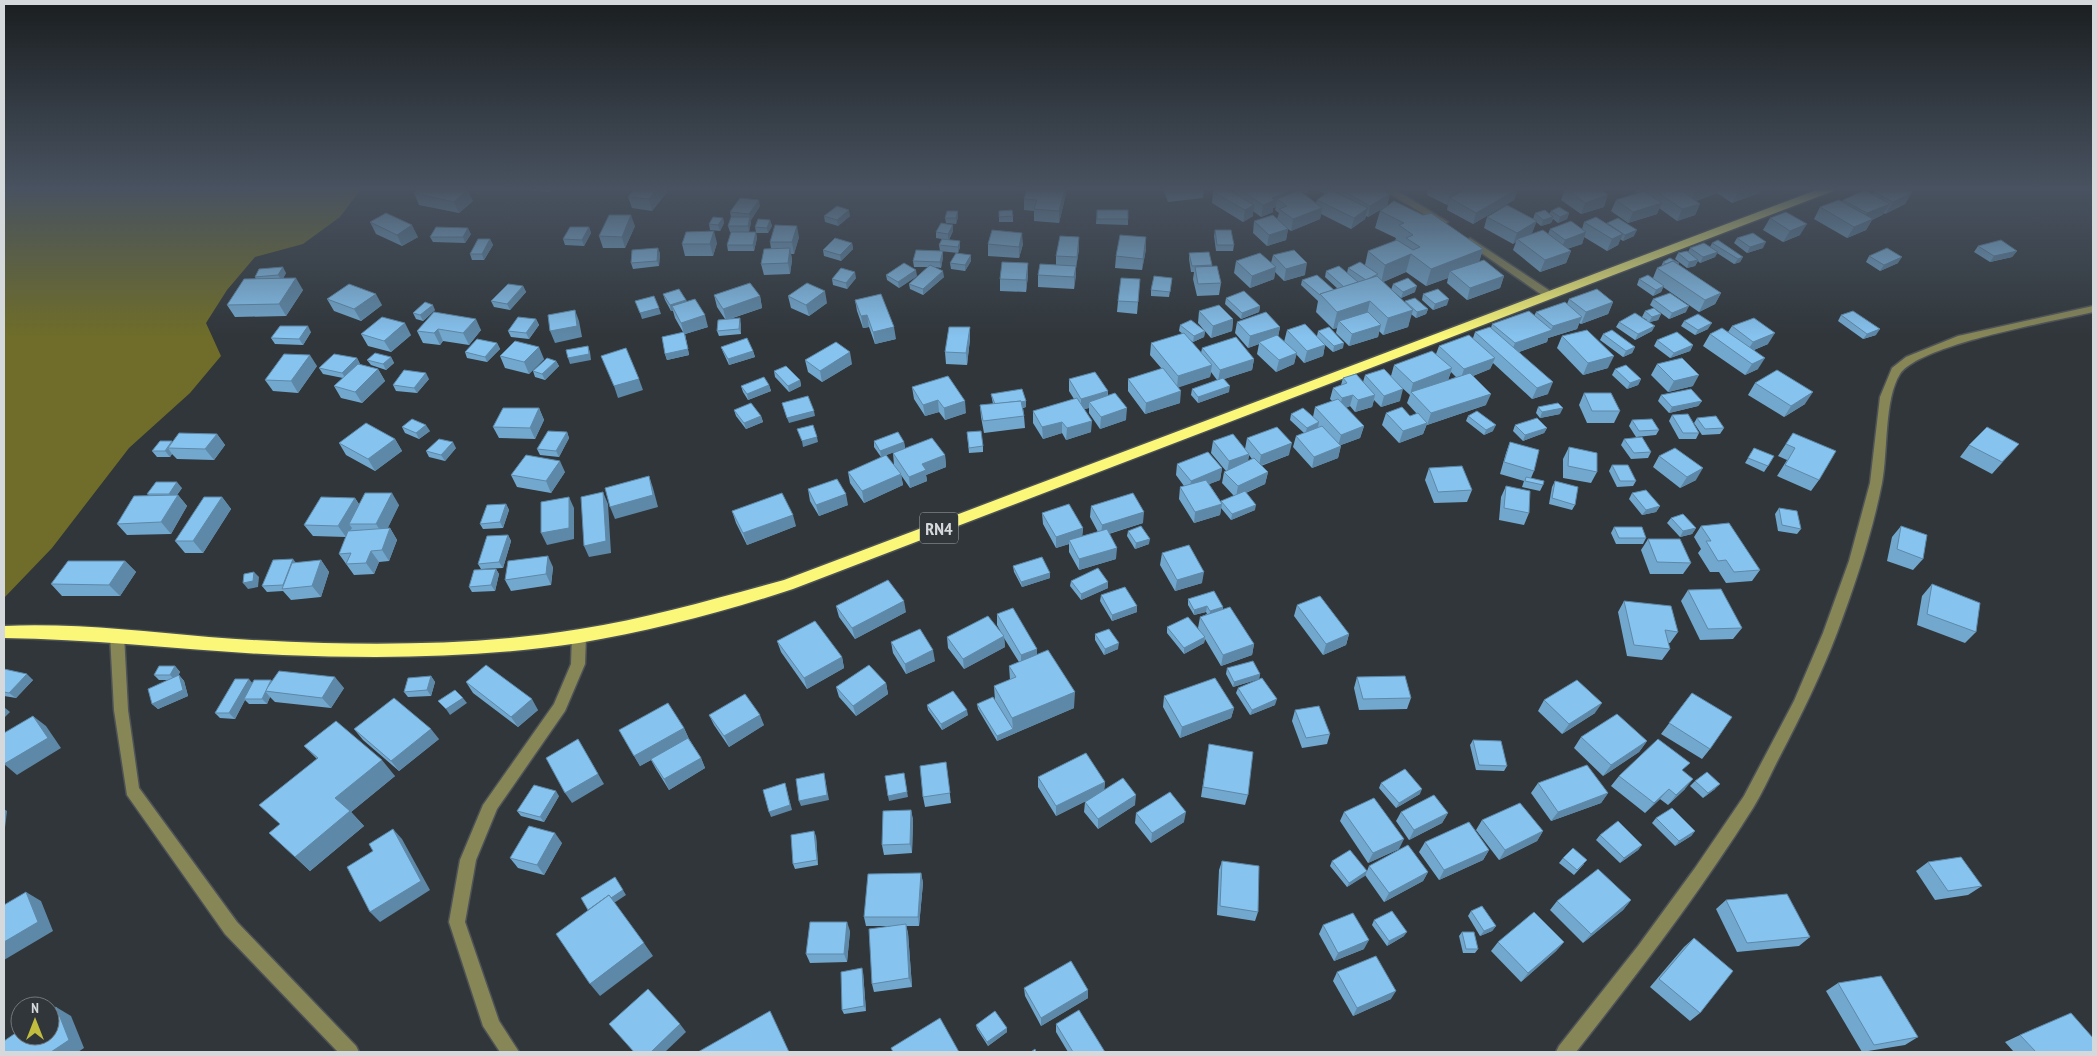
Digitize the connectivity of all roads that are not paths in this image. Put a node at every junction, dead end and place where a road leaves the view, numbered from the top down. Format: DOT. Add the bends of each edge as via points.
graph roads {
  1 [pos="1466,238"];
  2 [pos="1699,238"];
  3 [pos="1549,295"];
  4 [pos="2093,309"];
  5 [pos="4,632"];
  6 [pos="117,635"];
  7 [pos="579,636"];
  8 [pos="350,1052"];
  9 [pos="510,1052"];
  10 [pos="1565,1052"];
  1 -- 3 [label="street"];
  2 -- 3 [label="highway, RN4"];
  3 -- 7 [label="highway, RN4" via="788,585 682,614"];
  4 -- 10 [label="street" via="1962,338 1910,360 1896,371 1886,397 1876,483 1855,561 1830,633 1800,703 1749,801 1701,873"];
  5 -- 6 [label="highway, RN4" via="50,630"];
  6 -- 7 [label="highway, RN4" via="242,646 419,649"];
  6 -- 8 [label="street" via="121,710 132,790 231,928"];
  7 -- 9 [label="street" via="578,664 560,706 491,804 468,860 457,922 492,1026"];
}
